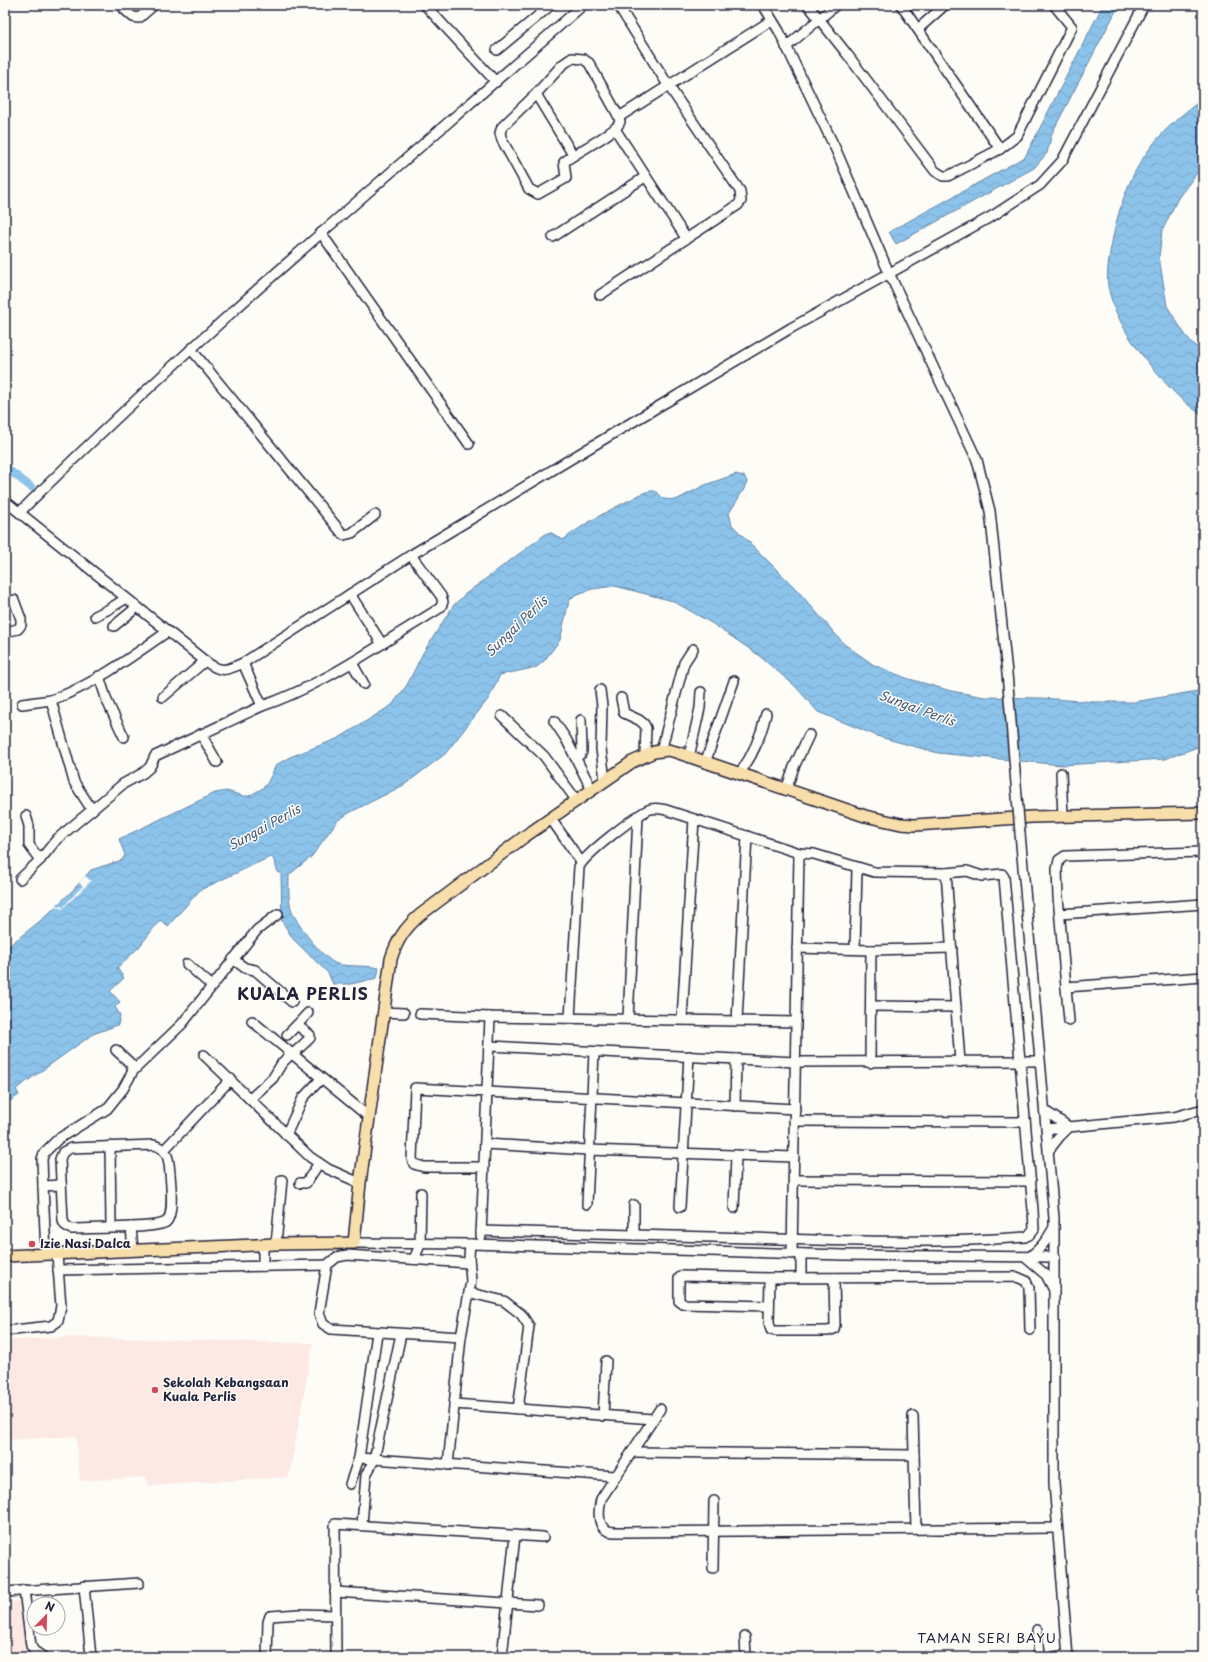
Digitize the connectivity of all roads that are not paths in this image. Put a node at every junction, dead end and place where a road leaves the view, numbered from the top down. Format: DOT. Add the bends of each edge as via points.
graph roads {
  1 [pos="154,5"];
  2 [pos="425,5"];
  3 [pos="551,5"];
  4 [pos="583,5"];
  5 [pos="618,5"];
  6 [pos="763,5"];
  7 [pos="808,5"];
  8 [pos="836,5"];
  9 [pos="901,5"];
  10 [pos="945,5"];
  11 [pos="1054,5"];
  12 [pos="1144,5"];
  13 [pos="124,9"];
  14 [pos="819,19"];
  15 [pos="772,20"];
  16 [pos="918,29"];
  17 [pos="786,47"];
  18 [pos="497,50"];
  19 [pos="496,82"];
  20 [pos="668,85"];
  21 [pos="536,94"];
  22 [pos="619,116"];
  23 [pos="615,129"];
  24 [pos="1000,149"];
  25 [pos="573,154"];
  26 [pos="645,177"];
  27 [pos="321,233"];
  28 [pos="553,237"];
  29 [pos="686,238"];
  30 [pos="889,273"];
  31 [pos="600,295"];
  32 [pos="191,348"];
  33 [pos="469,444"];
  34 [pos="5,501"];
  35 [pos="20,512"];
  36 [pos="376,515"];
  37 [pos="411,555"];
  38 [pos="350,594"];
  39 [pos="125,599"];
  40 [pos="14,600"];
  41 [pos="136,608"];
  42 [pos="95,616"];
  43 [pos="114,626"];
  44 [pos="5,632"];
  45 [pos="167,632"];
  46 [pos="382,644"];
  47 [pos="693,649"];
  48 [pos="205,661"];
  49 [pos="243,663"];
  50 [pos="352,663"];
  51 [pos="99,676"];
  52 [pos="734,681"];
  53 [pos="364,684"];
  54 [pos="600,690"];
  55 [pos="701,692"];
  56 [pos="163,697"];
  57 [pos="621,698"];
  58 [pos="51,700"];
  59 [pos="22,704"];
  60 [pos="262,706"];
  61 [pos="766,714"];
  62 [pos="502,716"];
  63 [pos="581,720"];
  64 [pos="554,721"];
  65 [pos="202,734"];
  66 [pos="808,734"];
  67 [pos="124,737"];
  68 [pos="661,751"];
  69 [pos="646,755"];
  70 [pos="575,757"];
  71 [pos="689,757"];
  72 [pos="216,762"];
  73 [pos="705,762"];
  74 [pos="1061,773"];
  75 [pos="739,774"];
  76 [pos="605,780"];
  77 [pos="592,790"];
  78 [pos="786,790"];
  79 [pos="577,801"];
  80 [pos="92,810"];
  81 [pos="1203,813"];
  82 [pos="26,816"];
  83 [pos="1063,816"];
  84 [pos="638,817"];
  85 [pos="551,819"];
  86 [pos="694,819"];
  87 [pos="746,836"];
  88 [pos="1203,852"];
  89 [pos="799,853"];
  90 [pos="40,860"];
  91 [pos="581,862"];
  92 [pos="857,868"];
  93 [pos="946,873"];
  94 [pos="20,879"];
  95 [pos="1203,904"];
  96 [pos="278,914"];
  97 [pos="1060,914"];
  98 [pos="797,948"];
  99 [pos="952,948"];
  100 [pos="855,949"];
  101 [pos="872,950"];
  102 [pos="233,960"];
  103 [pos="187,964"];
  104 [pos="1203,977"];
  105 [pos="212,986"];
  106 [pos="1066,987"];
  107 [pos="292,1002"];
  108 [pos="871,1006"];
  109 [pos="956,1007"];
  110 [pos="383,1012"];
  111 [pos="308,1013"];
  112 [pos="404,1013"];
  113 [pos="420,1014"];
  114 [pos="490,1017"];
  115 [pos="570,1018"];
  116 [pos="628,1019"];
  117 [pos="682,1019"];
  118 [pos="737,1020"];
  119 [pos="1069,1020"];
  120 [pos="252,1021"];
  121 [pos="796,1022"];
  122 [pos="297,1025"];
  123 [pos="287,1035"];
  124 [pos="489,1046"];
  125 [pos="116,1050"];
  126 [pos="594,1052"];
  127 [pos="204,1055"];
  128 [pos="291,1055"];
  129 [pos="689,1056"];
  130 [pos="736,1059"];
  131 [pos="1039,1061"];
  132 [pos="795,1062"];
  133 [pos="960,1062"];
  134 [pos="1019,1062"];
  135 [pos="870,1063"];
  136 [pos="133,1071"];
  137 [pos="230,1079"];
  138 [pos="321,1079"];
  139 [pos="488,1091"];
  140 [pos="591,1098"];
  141 [pos="250,1099"];
  142 [pos="687,1103"];
  143 [pos="735,1106"];
  144 [pos="795,1109"];
  145 [pos="1203,1109"];
  146 [pos="1045,1111"];
  147 [pos="369,1117"];
  148 [pos="794,1121"];
  149 [pos="1025,1122"];
  150 [pos="1069,1127"];
  151 [pos="1047,1129"];
  152 [pos="286,1135"];
  153 [pos="485,1144"];
  154 [pos="110,1146"];
  155 [pos="164,1150"];
  156 [pos="588,1150"];
  157 [pos="1049,1150"];
  158 [pos="683,1153"];
  159 [pos="736,1155"];
  160 [pos="794,1157"];
  161 [pos="319,1163"];
  162 [pos="484,1167"];
  163 [pos="282,1180"];
  164 [pos="794,1180"];
  165 [pos="1031,1181"];
  166 [pos="300,1183"];
  167 [pos="360,1183"];
  168 [pos="61,1185"];
  169 [pos="43,1186"];
  170 [pos="421,1193"];
  171 [pos="587,1204"];
  172 [pos="634,1205"];
  173 [pos="680,1207"];
  174 [pos="734,1208"];
  175 [pos="1054,1226"];
  176 [pos="111,1227"];
  177 [pos="131,1227"];
  178 [pos="481,1231"];
  179 [pos="634,1235"];
  180 [pos="656,1236"];
  181 [pos="792,1240"];
  182 [pos="980,1240"];
  183 [pos="354,1243"];
  184 [pos="263,1244"];
  185 [pos="276,1244"];
  186 [pos="480,1245"];
  187 [pos="133,1250"];
  188 [pos="656,1250"];
  189 [pos="417,1252"];
  190 [pos="52,1254"];
  191 [pos="469,1254"];
  192 [pos="797,1254"];
  193 [pos="5,1256"];
  194 [pos="1054,1257"];
  195 [pos="980,1258"];
  196 [pos="1026,1258"];
  197 [pos="326,1265"];
  198 [pos="263,1266"];
  199 [pos="58,1270"];
  200 [pos="801,1277"];
  201 [pos="770,1278"];
  202 [pos="834,1278"];
  203 [pos="1054,1290"];
  204 [pos="475,1294"];
  205 [pos="769,1306"];
  206 [pos="1030,1330"];
  207 [pos="5,1331"];
  208 [pos="378,1333"];
  209 [pos="401,1334"];
  210 [pos="461,1337"];
  211 [pos="606,1361"];
  212 [pos="454,1404"];
  213 [pos="518,1409"];
  214 [pos="660,1409"];
  215 [pos="603,1416"];
  216 [pos="913,1416"];
  217 [pos="653,1419"];
  218 [pos="632,1452"];
  219 [pos="914,1455"];
  220 [pos="359,1458"];
  221 [pos="374,1460"];
  222 [pos="448,1465"];
  223 [pos="615,1476"];
  224 [pos="350,1484"];
  225 [pos="714,1501"];
  226 [pos="362,1525"];
  227 [pos="1056,1528"];
  228 [pos="916,1529"];
  229 [pos="713,1531"];
  230 [pos="515,1535"];
  231 [pos="543,1537"];
  232 [pos="714,1568"];
  233 [pos="139,1583"];
  234 [pos="84,1586"];
  235 [pos="24,1590"];
  236 [pos="5,1592"];
  237 [pos="335,1592"];
  238 [pos="509,1603"];
  239 [pos="538,1605"];
  240 [pos="336,1615"];
  241 [pos="1037,1630"];
  242 [pos="745,1638"];
  243 [pos="1068,1656"];
  244 [pos="43,1657"];
  245 [pos="91,1657"];
  246 [pos="267,1657"];
  247 [pos="336,1657"];
  248 [pos="502,1657"];
  249 [pos="746,1657"];
  250 [pos="1039,1657"];
  251 [pos="1053,1657"];
  1 -- 13 [label="street" via="139,18 132,17"];
  2 -- 19 [label="street"];
  3 -- 18 [label="street"];
  4 -- 19 [label="street"];
  5 -- 20 [label="street"];
  6 -- 15 [label="street"];
  7 -- 14 [label="street"];
  8 -- 14 [label="street"];
  9 -- 16 [label="street"];
  10 -- 16 [label="street"];
  11 -- 24 [label="street" via="1072,27 1018,136"];
  12 -- 30 [label="street" via="1062,161 1048,178 1040,186 994,215"];
  14 -- 17 [label="street"];
  14 -- 24 [label="street" via="938,174 948,176"];
  15 -- 17 [label="street"];
  15 -- 20 [label="street"];
  16 -- 24 [label="street"];
  17 -- 30 [label="street" via="836,150"];
  19 -- 27 [label="street"];
  20 -- 22 [label="street"];
  20 -- 29 [label="street" via="741,196 738,205"];
  21 -- 22 [label="street" via="566,60 583,59 589,63"];
  21 -- 25 [label="street"];
  21 -- 25 [label="street" via="502,127 500,133 529,189 541,193 564,180 564,162"];
  22 -- 23 [label="street" via="620,122"];
  23 -- 25 [label="street"];
  23 -- 26 [label="street"];
  26 -- 28 [label="street"];
  26 -- 29 [label="street"];
  27 -- 32 [label="street"];
  27 -- 33 [label="street"];
  29 -- 31 [label="street"];
  30 -- 37 [label="street" via="784,332"];
  30 -- 131 [label="street, bridge" via="977,460 990,511 1007,673"];
  32 -- 35 [label="street"];
  32 -- 36 [label="street" via="344,535 352,533"];
  34 -- 35 [label="street"];
  35 -- 39 [label="street"];
  37 -- 38 [label="street"];
  37 -- 46 [label="street" via="443,602 440,608"];
  38 -- 46 [label="street"];
  38 -- 49 [label="street"];
  39 -- 41 [label="street"];
  39 -- 42 [label="street"];
  40 -- 44 [label="street" via="21,625 18,629"];
  41 -- 43 [label="street"];
  41 -- 45 [label="street"];
  45 -- 48 [label="street"];
  45 -- 51 [label="street"];
  46 -- 50 [label="street"];
  47 -- 68 [label="street" via="684,663"];
  48 -- 49 [label="street" via="222,670"];
  48 -- 56 [label="street"];
  49 -- 60 [label="street"];
  50 -- 53 [label="street"];
  50 -- 60 [label="street"];
  51 -- 58 [label="street"];
  51 -- 67 [label="street" via="107,701"];
  52 -- 73 [label="street"];
  54 -- 76 [label="street" via="601,749"];
  55 -- 71 [label="street"];
  57 -- 69 [label="street" via="624,713 642,722 646,728"];
  58 -- 59 [label="street"];
  58 -- 80 [label="street" via="74,782"];
  60 -- 65 [label="street"];
  61 -- 75 [label="street" via="760,736 748,762"];
  62 -- 79 [label="street" via="544,756"];
  63 -- 70 [label="street" via="582,751"];
  64 -- 70 [label="street"];
  65 -- 72 [label="street"];
  65 -- 80 [label="street" via="155,756 150,767 143,773 125,782"];
  66 -- 78 [label="street"];
  68 -- 69 [label="main road"];
  68 -- 71 [label="main road" via="668,750"];
  69 -- 76 [label="main road"];
  70 -- 77 [label="street"];
  71 -- 73 [label="main road"];
  73 -- 75 [label="main road"];
  74 -- 83 [label="street"];
  75 -- 78 [label="main road"];
  76 -- 77 [label="main road"];
  77 -- 79 [label="main road"];
  78 -- 83 [label="main road" via="859,814 901,824"];
  79 -- 85 [label="main road"];
  80 -- 90 [label="street" via="57,839"];
  81 -- 83 [label="main road"];
  82 -- 90 [label="street" via="29,845"];
  84 -- 86 [label="street" via="647,810 659,808"];
  84 -- 91 [label="street"];
  84 -- 116 [label="street"];
  85 -- 91 [label="street"];
  85 -- 110 [label="main road" via="407,926 397,942 391,959"];
  86 -- 87 [label="street"];
  86 -- 117 [label="street"];
  87 -- 89 [label="street"];
  87 -- 118 [label="street"];
  88 -- 97 [label="street" via="1060,858 1057,868"];
  89 -- 92 [label="street" via="824,856"];
  89 -- 98 [label="street"];
  90 -- 94 [label="street"];
  91 -- 115 [label="street" via="578,872"];
  92 -- 93 [label="street" via="882,872"];
  92 -- 100 [label="street"];
  93 -- 99 [label="street"];
  93 -- 134 [label="street" via="967,871 982,876 1000,874 1004,877"];
  95 -- 97 [label="street"];
  96 -- 102 [label="street" via="257,930"];
  97 -- 106 [label="street"];
  98 -- 100 [label="street"];
  98 -- 121 [label="street"];
  99 -- 101 [label="street"];
  99 -- 109 [label="street"];
  100 -- 101 [label="street"];
  101 -- 108 [label="street"];
  102 -- 105 [label="street"];
  102 -- 107 [label="street" via="245,968 255,970"];
  103 -- 105 [label="street"];
  104 -- 106 [label="street"];
  105 -- 136 [label="street" via="182,1024"];
  106 -- 119 [label="street"];
  108 -- 109 [label="street"];
  108 -- 135 [label="street"];
  109 -- 133 [label="street"];
  110 -- 112 [label="street"];
  110 -- 147 [label="main road"];
  111 -- 122 [label="street"];
  113 -- 114 [label="street"];
  114 -- 115 [label="street"];
  114 -- 124 [label="street"];
  115 -- 116 [label="street"];
  116 -- 117 [label="street"];
  117 -- 118 [label="street"];
  118 -- 121 [label="street"];
  120 -- 128 [label="street"];
  121 -- 132 [label="street"];
  122 -- 123 [label="street"];
  122 -- 128 [label="street" via="310,1036"];
  124 -- 126 [label="street"];
  124 -- 139 [label="street"];
  125 -- 136 [label="street" via="131,1064"];
  126 -- 129 [label="street"];
  126 -- 140 [label="street"];
  127 -- 137 [label="street"];
  128 -- 138 [label="street"];
  128 -- 141 [label="street" via="284,1060 273,1078"];
  129 -- 130 [label="street"];
  129 -- 142 [label="street"];
  130 -- 132 [label="street"];
  130 -- 143 [label="street"];
  131 -- 134 [label="street"];
  131 -- 146 [label="street"];
  132 -- 135 [label="street"];
  132 -- 144 [label="street"];
  133 -- 134 [label="street"];
  133 -- 135 [label="street"];
  134 -- 149 [label="street"];
  136 -- 169 [label="street" via="107,1109 58,1139 48,1149 42,1159"];
  137 -- 141 [label="street"];
  137 -- 155 [label="street"];
  138 -- 147 [label="street"];
  138 -- 152 [label="street" via="304,1098"];
  139 -- 140 [label="street"];
  139 -- 153 [label="street"];
  139 -- 162 [label="street" via="415,1088 412,1159 414,1164 424,1167"];
  140 -- 142 [label="street"];
  140 -- 156 [label="street"];
  141 -- 152 [label="street"];
  142 -- 143 [label="street"];
  142 -- 158 [label="street"];
  143 -- 144 [label="street"];
  144 -- 148 [label="street"];
  145 -- 150 [label="street" via="1174,1117"];
  146 -- 150 [label="street"];
  146 -- 151 [label="street"];
  147 -- 167 [label="main road"];
  148 -- 149 [label="street"];
  148 -- 160 [label="street"];
  149 -- 165 [label="street"];
  150 -- 151 [label="street"];
  150 -- 157 [label="street"];
  151 -- 157 [label="street"];
  152 -- 161 [label="street"];
  153 -- 156 [label="street"];
  153 -- 162 [label="street"];
  154 -- 155 [label="street" via="154,1145"];
  154 -- 168 [label="street" via="72,1148 64,1152 60,1159"];
  154 -- 176 [label="street"];
  155 -- 177 [label="street" via="168,1155 171,1176 169,1218 160,1224"];
  156 -- 158 [label="street"];
  156 -- 171 [label="street"];
  157 -- 175 [label="street"];
  158 -- 159 [label="street"];
  158 -- 173 [label="street"];
  159 -- 160 [label="street"];
  159 -- 174 [label="street"];
  160 -- 164 [label="street"];
  161 -- 166 [label="street" via="306,1183"];
  161 -- 167 [label="street"];
  162 -- 178 [label="street"];
  163 -- 185 [label="street"];
  164 -- 165 [label="street"];
  164 -- 181 [label="street"];
  165 -- 182 [label="street" via="1034,1224 1032,1233 1025,1237"];
  167 -- 183 [label="main road"];
  168 -- 169 [label="street"];
  168 -- 176 [label="street" via="63,1221 67,1227"];
  169 -- 190 [label="street"];
  170 -- 189 [label="street"];
  172 -- 179 [label="street"];
  175 -- 194 [label="street"];
  175 -- 196 [label="street" via="1046,1243"];
  176 -- 177 [label="street"];
  177 -- 187 [label="street"];
  178 -- 179 [label="street"];
  178 -- 186 [label="street"];
  179 -- 180 [label="street"];
  180 -- 181 [label="street"];
  180 -- 188 [label="street"];
  181 -- 182 [label="street"];
  181 -- 192 [label="street"];
  182 -- 195 [label="street"];
  183 -- 185 [label="main road"];
  183 -- 189 [label="street"];
  184 -- 185 [label="main road"];
  184 -- 187 [label="main road"];
  184 -- 198 [label="street"];
  186 -- 188 [label="street"];
  186 -- 191 [label="street"];
  187 -- 190 [label="main road"];
  188 -- 192 [label="street"];
  189 -- 191 [label="street"];
  189 -- 191 [label="street"];
  189 -- 197 [label="street" via="347,1255 337,1257"];
  190 -- 193 [label="main road"];
  190 -- 199 [label="street"];
  191 -- 210 [label="street" via="471,1281"];
  192 -- 195 [label="street"];
  192 -- 200 [label="street"];
  194 -- 196 [label="street"];
  194 -- 203 [label="street"];
  195 -- 196 [label="street"];
  196 -- 203 [label="street" via="1046,1275"];
  197 -- 198 [label="street"];
  197 -- 208 [label="street" via="319,1313 323,1324 337,1331"];
  198 -- 199 [label="street"];
  199 -- 207 [label="street" via="61,1306 58,1321 51,1326"];
  200 -- 201 [label="street"];
  200 -- 202 [label="street"];
  201 -- 205 [label="street"];
  201 -- 205 [label="street" via="679,1278 679,1302 683,1304"];
  202 -- 205 [label="street" via="835,1325 832,1331 775,1331 769,1327"];
  202 -- 206 [label="street" via="1017,1277 1028,1284"];
  203 -- 227 [label="street" via="1052,1373"];
  204 -- 213 [label="street" via="504,1301 522,1314 529,1326"];
  208 -- 209 [label="street"];
  208 -- 220 [label="street"];
  209 -- 210 [label="street"];
  209 -- 221 [label="street"];
  210 -- 212 [label="street"];
  211 -- 215 [label="street"];
  212 -- 213 [label="street"];
  212 -- 222 [label="street"];
  213 -- 215 [label="street"];
  214 -- 217 [label="street"];
  215 -- 217 [label="street"];
  216 -- 219 [label="street"];
  217 -- 218 [label="street"];
  218 -- 219 [label="street"];
  218 -- 223 [label="street"];
  219 -- 228 [label="street"];
  220 -- 221 [label="street"];
  220 -- 224 [label="street"];
  221 -- 222 [label="street"];
  221 -- 226 [label="street" via="366,1476"];
  222 -- 223 [label="street"];
  223 -- 229 [label="street" via="599,1506 599,1516 604,1529 624,1532"];
  225 -- 229 [label="street"];
  226 -- 230 [label="street"];
  226 -- 237 [label="street" via="335,1524"];
  227 -- 228 [label="street"];
  227 -- 243 [label="street"];
  228 -- 229 [label="street"];
  229 -- 232 [label="street"];
  230 -- 231 [label="street"];
  230 -- 238 [label="street"];
  233 -- 234 [label="street"];
  234 -- 235 [label="street"];
  234 -- 245 [label="street"];
  235 -- 236 [label="street"];
  235 -- 244 [label="street" via="31,1646"];
  237 -- 238 [label="street"];
  237 -- 240 [label="street"];
  238 -- 239 [label="street"];
  238 -- 248 [label="street"];
  240 -- 246 [label="street" via="270,1616"];
  240 -- 247 [label="street"];
  241 -- 250 [label="street"];
  242 -- 249 [label="street"];
  243 -- 251 [label="street"];
}
